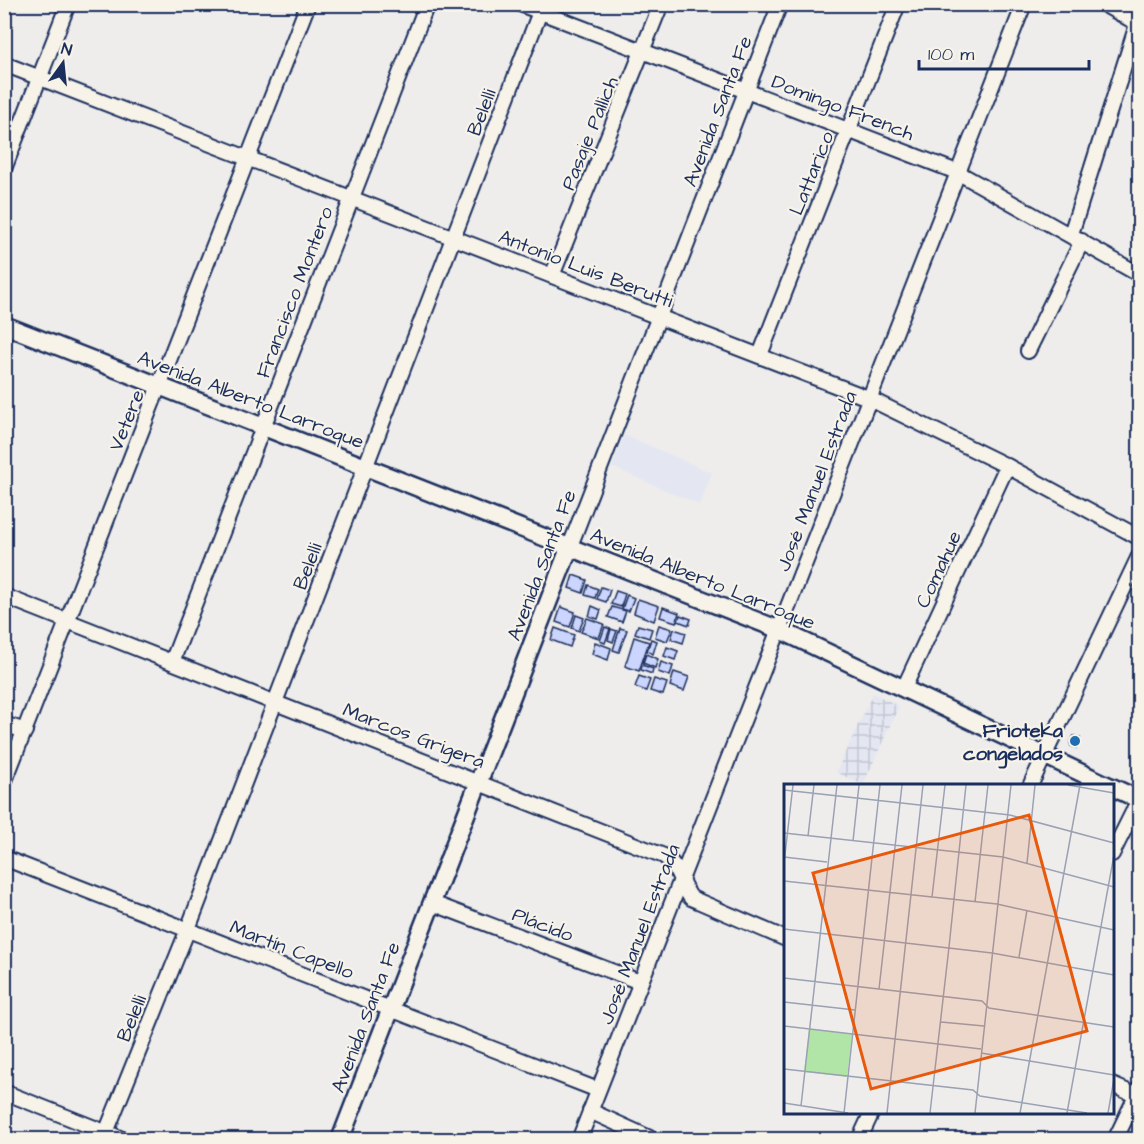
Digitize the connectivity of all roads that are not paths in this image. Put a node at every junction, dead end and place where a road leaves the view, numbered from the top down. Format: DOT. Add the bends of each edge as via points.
graph roads {
  1 [pos="68,4"];
  2 [pos="308,4"];
  3 [pos="427,4"];
  4 [pos="520,4"];
  5 [pos="661,4"];
  6 [pos="780,4"];
  7 [pos="898,4"];
  8 [pos="1024,4"];
  9 [pos="1103,4"];
  10 [pos="542,9"];
  11 [pos="1138,21"];
  12 [pos="643,51"];
  13 [pos="4,64"];
  14 [pos="40,77"];
  15 [pos="747,91"];
  16 [pos="849,130"];
  17 [pos="248,159"];
  18 [pos="4,169"];
  19 [pos="957,172"];
  20 [pos="351,198"];
  21 [pos="452,238"];
  22 [pos="1076,238"];
  23 [pos="1140,275"];
  24 [pos="552,276"];
  25 [pos="660,317"];
  26 [pos="4,325"];
  27 [pos="1028,351"];
  28 [pos="760,355"];
  29 [pos="160,386"];
  30 [pos="868,398"];
  31 [pos="264,427"];
  32 [pos="365,466"];
  33 [pos="1007,466"];
  34 [pos="1140,538"];
  35 [pos="570,546"];
  36 [pos="1140,554"];
  37 [pos="4,596"];
  38 [pos="68,621"];
  39 [pos="780,630"];
  40 [pos="172,662"];
  41 [pos="904,688"];
  42 [pos="275,702"];
  43 [pos="4,724"];
  44 [pos="25,731"];
  45 [pos="1045,754"];
  46 [pos="479,781"];
  47 [pos="4,783"];
  48 [pos="1031,784"];
  49 [pos="1107,784"];
  50 [pos="1114,788"];
  51 [pos="1139,800"];
  52 [pos="1114,852"];
  53 [pos="4,858"];
  54 [pos="681,879"];
  55 [pos="432,903"];
  56 [pos="188,929"];
  57 [pos="784,938"];
  58 [pos="640,982"];
  59 [pos="391,1009"];
  60 [pos="1114,1085"];
  61 [pos="598,1090"];
  62 [pos="4,1092"];
  63 [pos="1138,1094"];
  64 [pos="590,1111"];
  65 [pos="872,1114"];
  66 [pos="104,1136"];
  67 [pos="125,1140"];
  68 [pos="340,1140"];
  69 [pos="579,1140"];
  70 [pos="654,1140"];
  71 [pos="859,1140"];
  72 [pos="1115,1140"];
  1 -- 14 [label="street"];
  2 -- 17 [label="street, Vetere"];
  3 -- 20 [label="street, Francisco Montero"];
  4 -- 10 [label="street, Domingo French"];
  5 -- 12 [label="street, Pasaje Pallich"];
  6 -- 15 [label="street, Avenida Santa Fe"];
  7 -- 16 [label="street, Lattarico"];
  8 -- 19 [label="street, José Manuel Estrada"];
  9 -- 11 [label="street"];
  10 -- 12 [label="street, Domingo French"];
  10 -- 21 [label="street, Belelli"];
  11 -- 22 [label="street"];
  12 -- 15 [label="street, Domingo French"];
  12 -- 24 [label="street, Pasaje Pallich"];
  13 -- 14 [label="street, Antonio Luis Berutti"];
  14 -- 17 [label="street, Antonio Luis Berutti"];
  14 -- 18 [label="street"];
  15 -- 16 [label="street, Domingo French"];
  15 -- 25 [label="street, Avenida Santa Fe"];
  16 -- 19 [label="street, Domingo French"];
  16 -- 28 [label="street, Lattarico"];
  17 -- 20 [label="street, Antonio Luis Berutti"];
  17 -- 29 [label="street, Vetere"];
  19 -- 22 [label="street, Domingo French"];
  19 -- 30 [label="street, José Manuel Estrada"];
  20 -- 21 [label="street, Antonio Luis Berutti"];
  20 -- 31 [label="street, Francisco Montero"];
  21 -- 24 [label="street, Antonio Luis Berutti"];
  21 -- 32 [label="street, Belelli"];
  22 -- 23 [label="street, Domingo French"];
  22 -- 27 [label="street"];
  24 -- 25 [label="street, Antonio Luis Berutti"];
  25 -- 28 [label="street, Antonio Luis Berutti"];
  25 -- 35 [label="street, Avenida Santa Fe"];
  26 -- 29 [label="main road, Avenida Alberto Larroque"];
  28 -- 30 [label="street, Antonio Luis Berutti"];
  29 -- 31 [label="main road, Avenida Alberto Larroque"];
  29 -- 38 [label="street, Vetere"];
  30 -- 33 [label="street, Antonio Luis Berutti"];
  30 -- 39 [label="street, José Manuel Estrada"];
  31 -- 32 [label="main road, Avenida Alberto Larroque"];
  31 -- 40 [label="street, Francisco Montero"];
  32 -- 35 [label="main road, Avenida Alberto Larroque"];
  32 -- 42 [label="street, Belelli"];
  33 -- 34 [label="street, Antonio Luis Berutti"];
  33 -- 41 [label="street, Comahue"];
  35 -- 39 [label="main road, Avenida Alberto Larroque"];
  35 -- 46 [label="main road, Avenida Santa Fe"];
  36 -- 45 [label="street"];
  37 -- 38 [label="street, Marcos Grigera"];
  38 -- 40 [label="street, Marcos Grigera"];
  38 -- 44 [label="street, Vetere"];
  39 -- 41 [label="main road, Avenida Alberto Larroque"];
  39 -- 54 [label="street, José Manuel Estrada"];
  40 -- 42 [label="street, Marcos Grigera"];
  41 -- 45 [label="main road, Avenida Alberto Larroque"];
  42 -- 46 [label="street, Marcos Grigera"];
  42 -- 56 [label="street, Belelli"];
  43 -- 44 [label="street"];
  44 -- 47 [label="street, Vetere"];
  45 -- 48 [label="street"];
  45 -- 49 [label="main road, Avenida Alberto Larroque"];
  46 -- 54 [label="street, Marcos Grigera" via="664,856 675,865"];
  46 -- 55 [label="main road, Avenida Santa Fe"];
  50 -- 51 [label="main road, Avenida Alberto Larroque"];
  51 -- 52 [label="street"];
  53 -- 56 [label="street, Martín Capello"];
  54 -- 57 [label="street, Marcos Grigera" via="691,898"];
  54 -- 58 [label="street, José Manuel Estrada"];
  55 -- 58 [label="street, Plácido"];
  55 -- 59 [label="main road, Avenida Santa Fe"];
  56 -- 59 [label="street, Martín Capello"];
  56 -- 66 [label="street, Belelli"];
  58 -- 61 [label="street, José Manuel Estrada"];
  59 -- 61 [label="street, Martín Capello"];
  59 -- 68 [label="main road, Avenida Santa Fe"];
  60 -- 63 [label="street"];
  61 -- 64 [label="street, José Manuel Estrada"];
  62 -- 66 [label="street"];
  63 -- 72 [label="street"];
  64 -- 69 [label="street, José Manuel Estrada"];
  64 -- 70 [label="street"];
  65 -- 71 [label="street"];
  66 -- 67 [label="street"];
}
